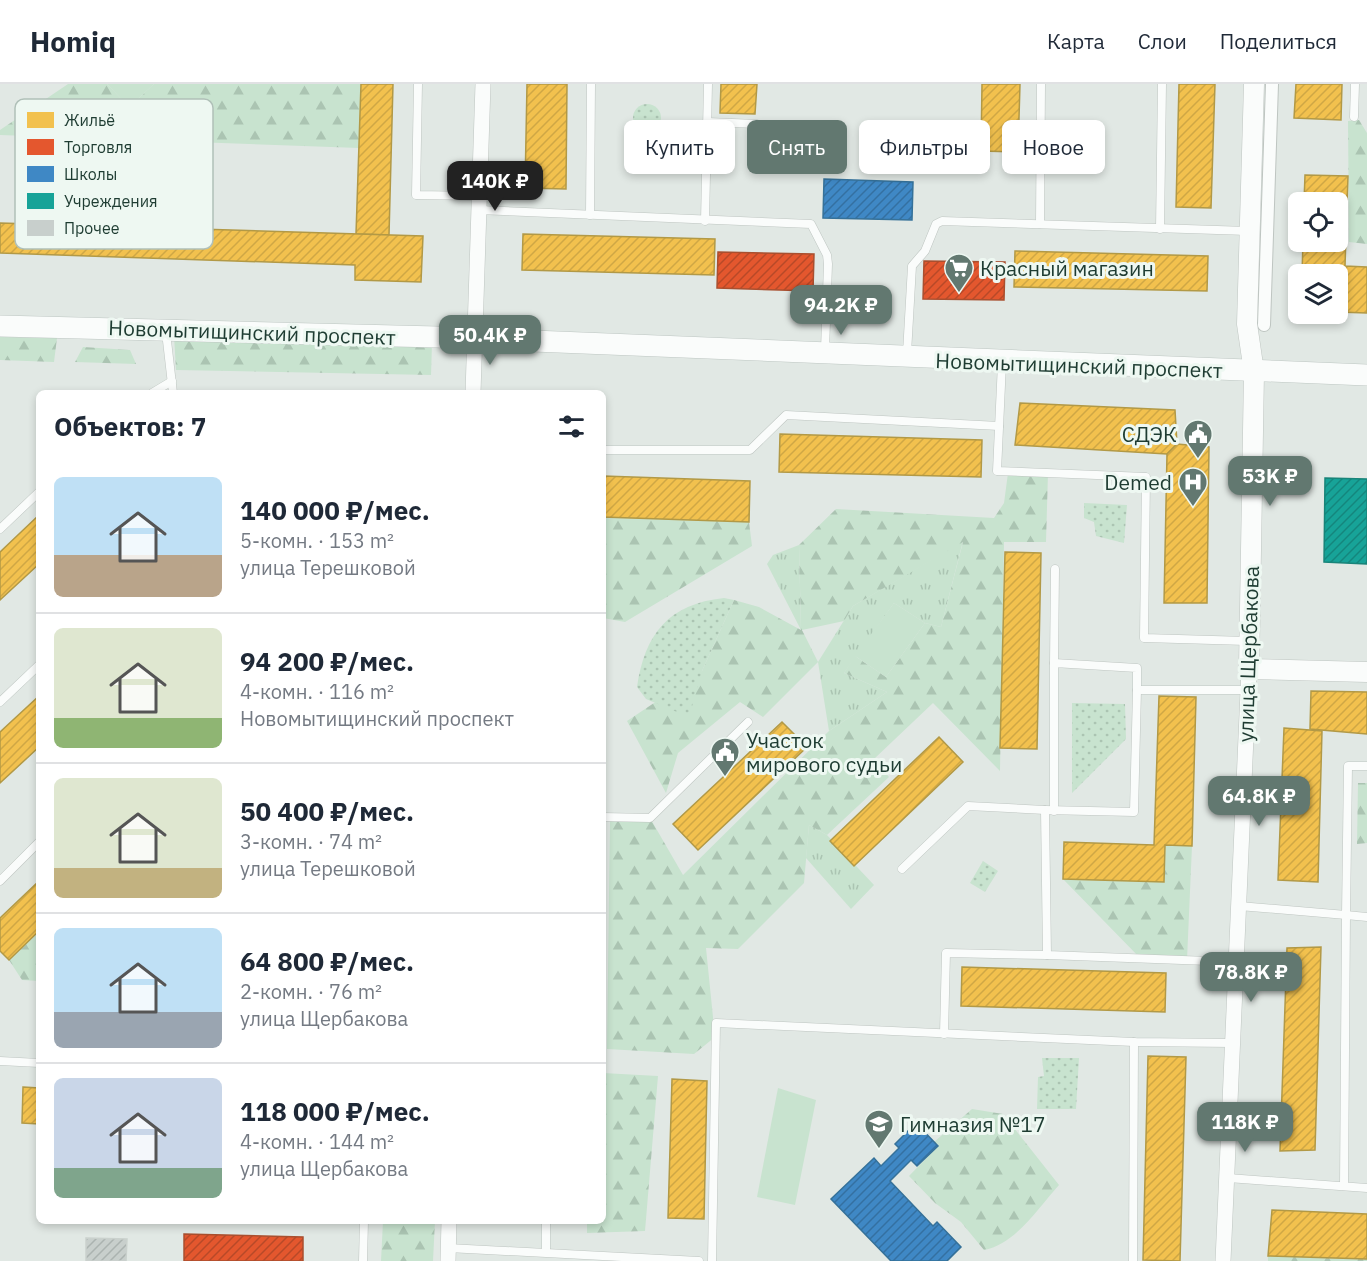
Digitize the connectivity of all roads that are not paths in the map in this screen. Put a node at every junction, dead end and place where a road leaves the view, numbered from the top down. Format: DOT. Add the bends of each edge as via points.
graph roads {
  1 [pos="418,84"];
  2 [pos="483,84"];
  3 [pos="591,84"];
  4 [pos="708,84"];
  5 [pos="1041,84"];
  6 [pos="1162,84"];
  7 [pos="1254,84"];
  8 [pos="1272,84"];
  9 [pos="1355,84"];
  10 [pos="1354,117"];
  11 [pos="707,120"];
  12 [pos="706,174"];
  13 [pos="478,203"];
  14 [pos="590,215"];
  15 [pos="705,221"];
  16 [pos="1040,224"];
  17 [pos="1160,229"];
  18 [pos="1251,231"];
  19 [pos="1264,325"];
  20 [pos="0,326"];
  21 [pos="166,329"];
  22 [pos="475,339"];
  23 [pos="825,354"];
  24 [pos="907,358"];
  25 [pos="1002,361"];
  26 [pos="1254,372"];
  27 [pos="1367,375"];
  28 [pos="172,381"];
  29 [pos="157,390"];
  30 [pos="173,390"];
  31 [pos="473,390"];
  32 [pos="999,426"];
  33 [pos="606,450"];
  34 [pos="36,495"];
  35 [pos="0,529"];
  36 [pos="1055,569"];
  37 [pos="1250,641"];
  38 [pos="1054,663"];
  39 [pos="36,668"];
  40 [pos="1249,669"];
  41 [pos="1367,672"];
  42 [pos="1137,690"];
  43 [pos="1248,690"];
  44 [pos="0,702"];
  45 [pos="748,722"];
  46 [pos="1367,766"];
  47 [pos="1049,811"];
  48 [pos="606,817"];
  49 [pos="36,845"];
  50 [pos="902,869"];
  51 [pos="0,881"];
  52 [pos="1239,906"];
  53 [pos="1346,915"];
  54 [pos="1367,917"];
  55 [pos="1047,955"];
  56 [pos="1236,962"];
  57 [pos="945,1034"];
  58 [pos="1134,1042"];
  59 [pos="1233,1043"];
  60 [pos="0,1061"];
  61 [pos="36,1063"];
  62 [pos="1227,1178"];
  63 [pos="1344,1186"];
  64 [pos="1367,1188"];
  65 [pos="364,1224"];
  66 [pos="449,1224"];
  67 [pos="546,1224"];
  68 [pos="546,1252"];
  69 [pos="448,1255"];
  70 [pos="363,1261"];
  71 [pos="699,1261"];
  72 [pos="712,1261"];
  73 [pos="1133,1261"];
  74 [pos="1223,1261"];
  1 -- 13 [label="lane" via="416,195"];
  2 -- 13 [label="street"];
  3 -- 14 [label="lane"];
  4 -- 11 [label="lane"];
  5 -- 16 [label="lane"];
  6 -- 17 [label="lane"];
  7 -- 18 [label="street, улица Щербакова"];
  8 -- 19 [label="street"];
  9 -- 10 [label="lane"];
  12 -- 15 [label="lane"];
  13 -- 14 [label="lane"];
  13 -- 22 [label="street"];
  14 -- 15 [label="lane"];
  15 -- 23 [label="lane" via="811,224 828,264"];
  16 -- 17 [label="lane"];
  16 -- 24 [label="lane" via="936,224 925,251 912,267"];
  17 -- 18 [label="lane"];
  18 -- 26 [label="street, улица Щербакова" via="1247,324"];
  20 -- 21 [label="main road, Новомытищинский проспект"];
  21 -- 22 [label="main road, Новомытищинский проспект"];
  21 -- 28 [label="lane"];
  22 -- 23 [label="main road, Новомытищинский проспект"];
  22 -- 31 [label="street"];
  23 -- 24 [label="main road, Новомытищинский проспект"];
  24 -- 25 [label="main road, Новомытищинский проспект"];
  25 -- 26 [label="main road, Новомытищинский проспект"];
  25 -- 32 [label="lane"];
  26 -- 27 [label="main road, Новомытищинский проспект"];
  26 -- 37 [label="street, улица Щербакова"];
  28 -- 29 [label="lane"];
  28 -- 30 [label="lane"];
  32 -- 33 [label="lane" via="786,415 750,450"];
  32 -- 37 [label="lane" via="998,471 1146,477 1144,638"];
  34 -- 35 [label="lane"];
  36 -- 38 [label="lane"];
  37 -- 40 [label="street, улица Щербакова"];
  38 -- 42 [label="lane" via="1137,668"];
  38 -- 47 [label="lane"];
  39 -- 44 [label="lane"];
  40 -- 41 [label="street"];
  40 -- 43 [label="street, улица Щербакова"];
  42 -- 43 [label="lane"];
  42 -- 47 [label="lane" via="1134,812"];
  43 -- 52 [label="street, улица Щербакова"];
  45 -- 48 [label="lane" via="650,818"];
  46 -- 53 [label="lane" via="1348,766"];
  47 -- 50 [label="lane" via="968,806"];
  47 -- 55 [label="lane"];
  49 -- 51 [label="lane"];
  52 -- 53 [label="lane"];
  52 -- 56 [label="street, улица Щербакова"];
  53 -- 54 [label="lane"];
  53 -- 63 [label="lane"];
  55 -- 56 [label="lane"];
  55 -- 57 [label="lane" via="946,953"];
  56 -- 59 [label="street, улица Щербакова"];
  57 -- 58 [label="lane"];
  57 -- 72 [label="lane" via="716,1023"];
  58 -- 59 [label="lane"];
  58 -- 73 [label="lane"];
  59 -- 62 [label="street, улица Щербакова"];
  60 -- 61 [label="lane"];
  62 -- 63 [label="lane"];
  62 -- 74 [label="street, улица Щербакова"];
  63 -- 64 [label="lane"];
  65 -- 70 [label="lane"];
  66 -- 69 [label="street"];
  67 -- 68 [label="lane"];
  68 -- 69 [label="lane"];
  68 -- 71 [label="lane"];
}
